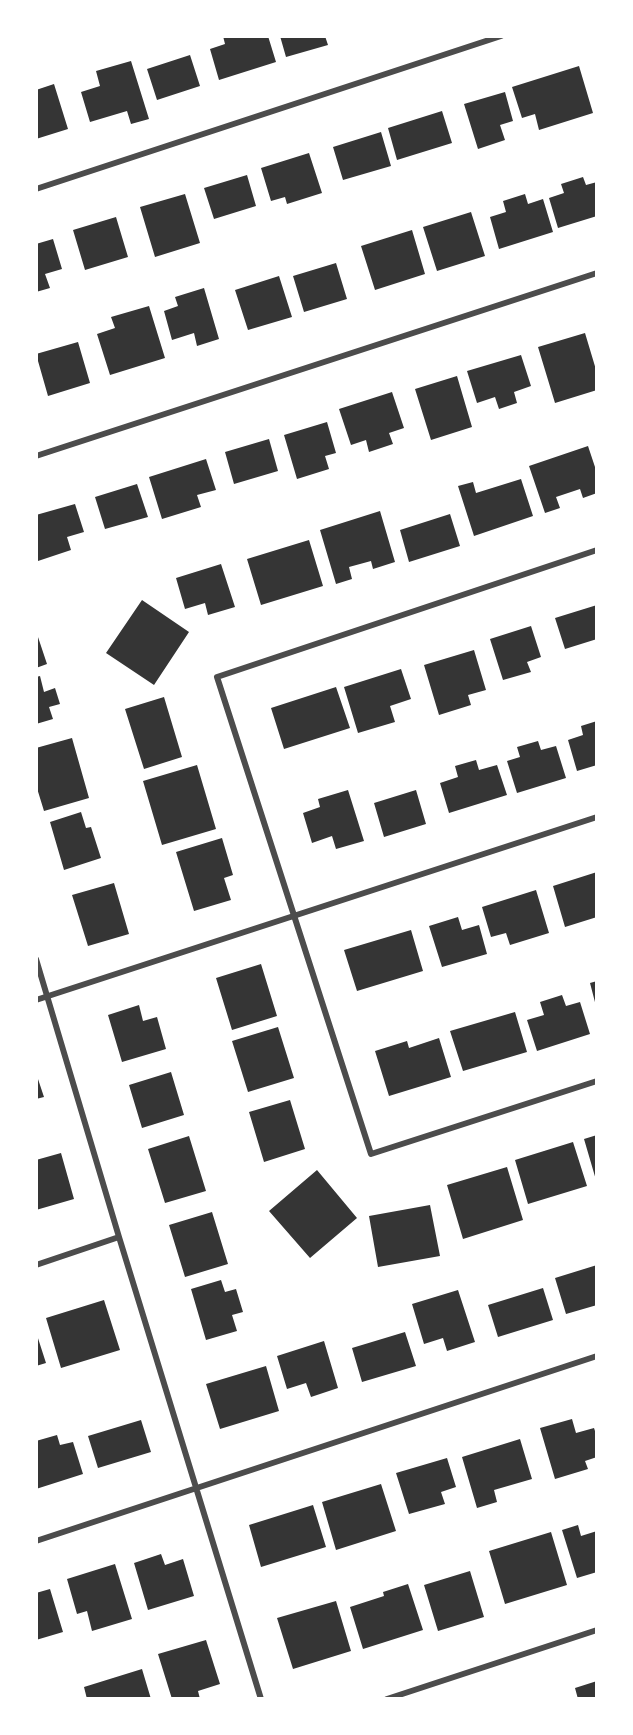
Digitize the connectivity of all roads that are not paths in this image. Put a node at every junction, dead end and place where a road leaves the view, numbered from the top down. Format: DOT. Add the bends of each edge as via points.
graph roads {
  1 [pos="501,36"];
  2 [pos="36,189"];
  3 [pos="597,273"];
  4 [pos="36,456"];
  5 [pos="597,550"];
  6 [pos="597,817"];
  7 [pos="294,916"];
  8 [pos="36,959"];
  9 [pos="47,996"];
  10 [pos="36,1000"];
  11 [pos="597,1081"];
  12 [pos="119,1238"];
  13 [pos="36,1265"];
  14 [pos="597,1356"];
  15 [pos="196,1488"];
  16 [pos="36,1541"];
  17 [pos="597,1630"];
  18 [pos="261,1699"];
  19 [pos="387,1699"];
  1 -- 2 [label="street"];
  3 -- 4 [label="street"];
  5 -- 7 [label="street" via="216,677"];
  6 -- 7 [label="street"];
  7 -- 9 [label="street"];
  7 -- 11 [label="street" via="370,1154"];
  8 -- 9 [label="street"];
  9 -- 10 [label="street"];
  9 -- 12 [label="street"];
  12 -- 13 [label="street"];
  12 -- 15 [label="street"];
  14 -- 15 [label="street"];
  15 -- 16 [label="street"];
  15 -- 18 [label="street"];
  17 -- 19 [label="street"];
}
